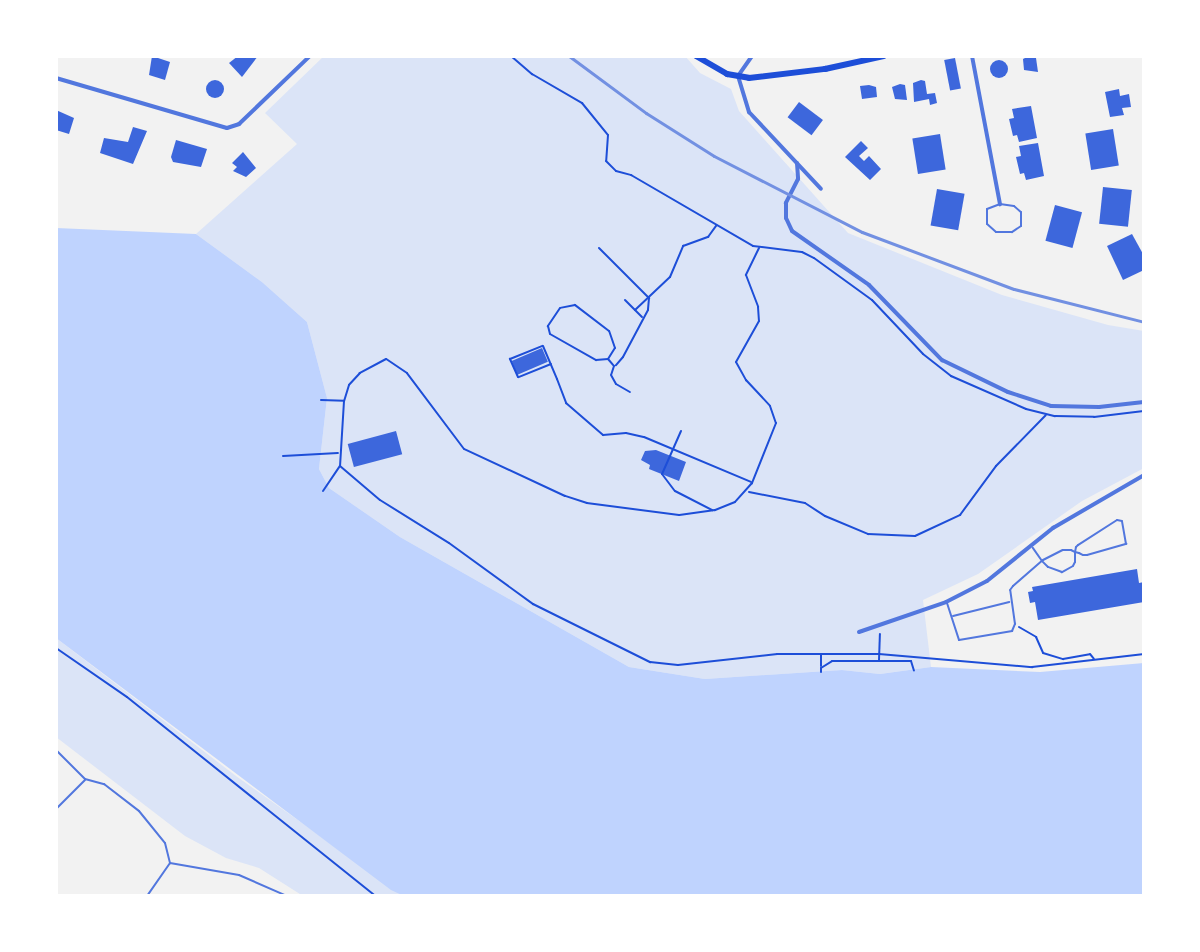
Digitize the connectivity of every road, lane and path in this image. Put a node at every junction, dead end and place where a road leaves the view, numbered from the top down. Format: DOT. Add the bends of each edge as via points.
graph roads {
  1 [pos="310,56"];
  2 [pos="511,56"];
  3 [pos="696,56"];
  4 [pos="752,56"];
  5 [pos="884,56"];
  6 [pos="972,56"];
  7 [pos="738,76"];
  8 [pos="56,78"];
  9 [pos="797,163"];
  10 [pos="612,168"];
  11 [pos="607,173"];
  12 [pos="821,189"];
  13 [pos="1000,204"];
  14 [pos="717,225"];
  15 [pos="599,248"];
  16 [pos="759,248"];
  17 [pos="649,298"];
  18 [pos="625,300"];
  19 [pos="635,310"];
  20 [pos="643,318"];
  21 [pos="608,359"];
  22 [pos="551,364"];
  23 [pos="614,366"];
  24 [pos="630,392"];
  25 [pos="321,400"];
  26 [pos="344,401"];
  27 [pos="1144,402"];
  28 [pos="1144,411"];
  29 [pos="1047,414"];
  30 [pos="681,431"];
  31 [pos="674,449"];
  32 [pos="339,453"];
  33 [pos="283,456"];
  34 [pos="340,466"];
  35 [pos="1144,475"];
  36 [pos="752,483"];
  37 [pos="323,491"];
  38 [pos="747,491"];
  39 [pos="712,510"];
  40 [pos="1031,545"];
  41 [pos="1075,552"];
  42 [pos="1042,561"];
  43 [pos="1011,601"];
  44 [pos="946,602"];
  45 [pos="952,617"];
  46 [pos="1015,624"];
  47 [pos="880,626"];
  48 [pos="859,632"];
  49 [pos="56,648"];
  50 [pos="821,654"];
  51 [pos="879,654"];
  52 [pos="1144,654"];
  53 [pos="916,655"];
  54 [pos="1094,660"];
  55 [pos="879,661"];
  56 [pos="821,668"];
  57 [pos="821,672"];
  58 [pos="56,750"];
  59 [pos="85,779"];
  60 [pos="56,809"];
  61 [pos="170,863"];
  62 [pos="147,896"];
  63 [pos="287,896"];
  64 [pos="375,896"];
  1 -- 8 [label="street" via="239,124 227,128"];
  2 -- 10 [label="path" via="582,103 608,135 605,154"];
  3 -- 7 [label="main road"];
  4 -- 7 [label="street"];
  5 -- 7 [label="main road" via="780,76"];
  6 -- 13 [label="street"];
  7 -- 9 [label="street" via="749,112"];
  9 -- 12 [label="street"];
  9 -- 27 [label="street" via="798,179 786,203 792,231 869,285 942,360 1051,406"];
  10 -- 11 [label="path"];
  10 -- 14 [label="path"];
  13 -- 13 [label="lane" via="987,209 987,224 996,232 1012,232 1021,226 1021,212"];
  14 -- 16 [label="path"];
  14 -- 17 [label="path" via="708,237 683,246 670,277"];
  15 -- 17 [label="path"];
  16 -- 29 [label="path" via="814,258 863,292 951,376"];
  16 -- 36 [label="path" via="746,275 759,321 736,362 774,415 775,434"];
  17 -- 19 [label="path"];
  17 -- 20 [label="path"];
  18 -- 19 [label="path"];
  19 -- 20 [label="path"];
  20 -- 23 [label="path"];
  21 -- 21 [label="path" via="596,360 550,334 548,326 560,308 575,305 609,331 615,348"];
  21 -- 23 [label="path"];
  22 -- 22 [label="path" via="543,346 510,359 518,377"];
  22 -- 31 [label="path" via="569,407 603,435 635,434"];
  23 -- 24 [label="path" via="613,379"];
  25 -- 26 [label="path"];
  26 -- 32 [label="path"];
  26 -- 39 [label="path" via="354,379 386,359 407,373 455,440 484,459 587,503 679,515"];
  28 -- 29 [label="path"];
  29 -- 38 [label="path" via="996,466 960,515 915,536 868,534 805,503"];
  30 -- 31 [label="path"];
  31 -- 36 [label="path"];
  31 -- 39 [label="path" via="662,474 675,491"];
  32 -- 33 [label="path"];
  32 -- 34 [label="path"];
  34 -- 37 [label="path"];
  34 -- 50 [label="path" via="380,500 533,604 629,654 678,665 723,657"];
  35 -- 40 [label="street"];
  36 -- 38 [label="path"];
  38 -- 39 [label="path"];
  40 -- 42 [label="lane"];
  40 -- 44 [label="street" via="987,581"];
  41 -- 41 [label="lane" via="1087,555 1125,546 1122,521 1078,545"];
  41 -- 42 [label="lane" via="1056,552"];
  41 -- 42 [label="lane" via="1075,562 1066,571 1053,570"];
  42 -- 43 [label="lane" via="1013,586"];
  43 -- 45 [label="lane"];
  43 -- 46 [label="lane"];
  44 -- 45 [label="lane"];
  44 -- 47 [label="street"];
  45 -- 46 [label="lane" via="956,637 963,642 1012,631"];
  46 -- 54 [label="path" via="1036,637 1043,653 1063,659 1090,654"];
  47 -- 48 [label="street"];
  47 -- 51 [label="path"];
  49 -- 64 [label="path" via="127,697"];
  50 -- 51 [label="path"];
  50 -- 56 [label="path"];
  51 -- 53 [label="path"];
  51 -- 55 [label="path"];
  52 -- 54 [label="path"];
  53 -- 54 [label="path" via="1032,667"];
  53 -- 55 [label="path" via="914,669 911,661"];
  55 -- 56 [label="path" via="832,661"];
  56 -- 57 [label="path"];
  58 -- 59 [label="lane"];
  59 -- 60 [label="lane"];
  59 -- 61 [label="lane" via="104,784 139,811 165,843"];
  61 -- 62 [label="lane"];
  61 -- 63 [label="lane" via="239,875"];
}
